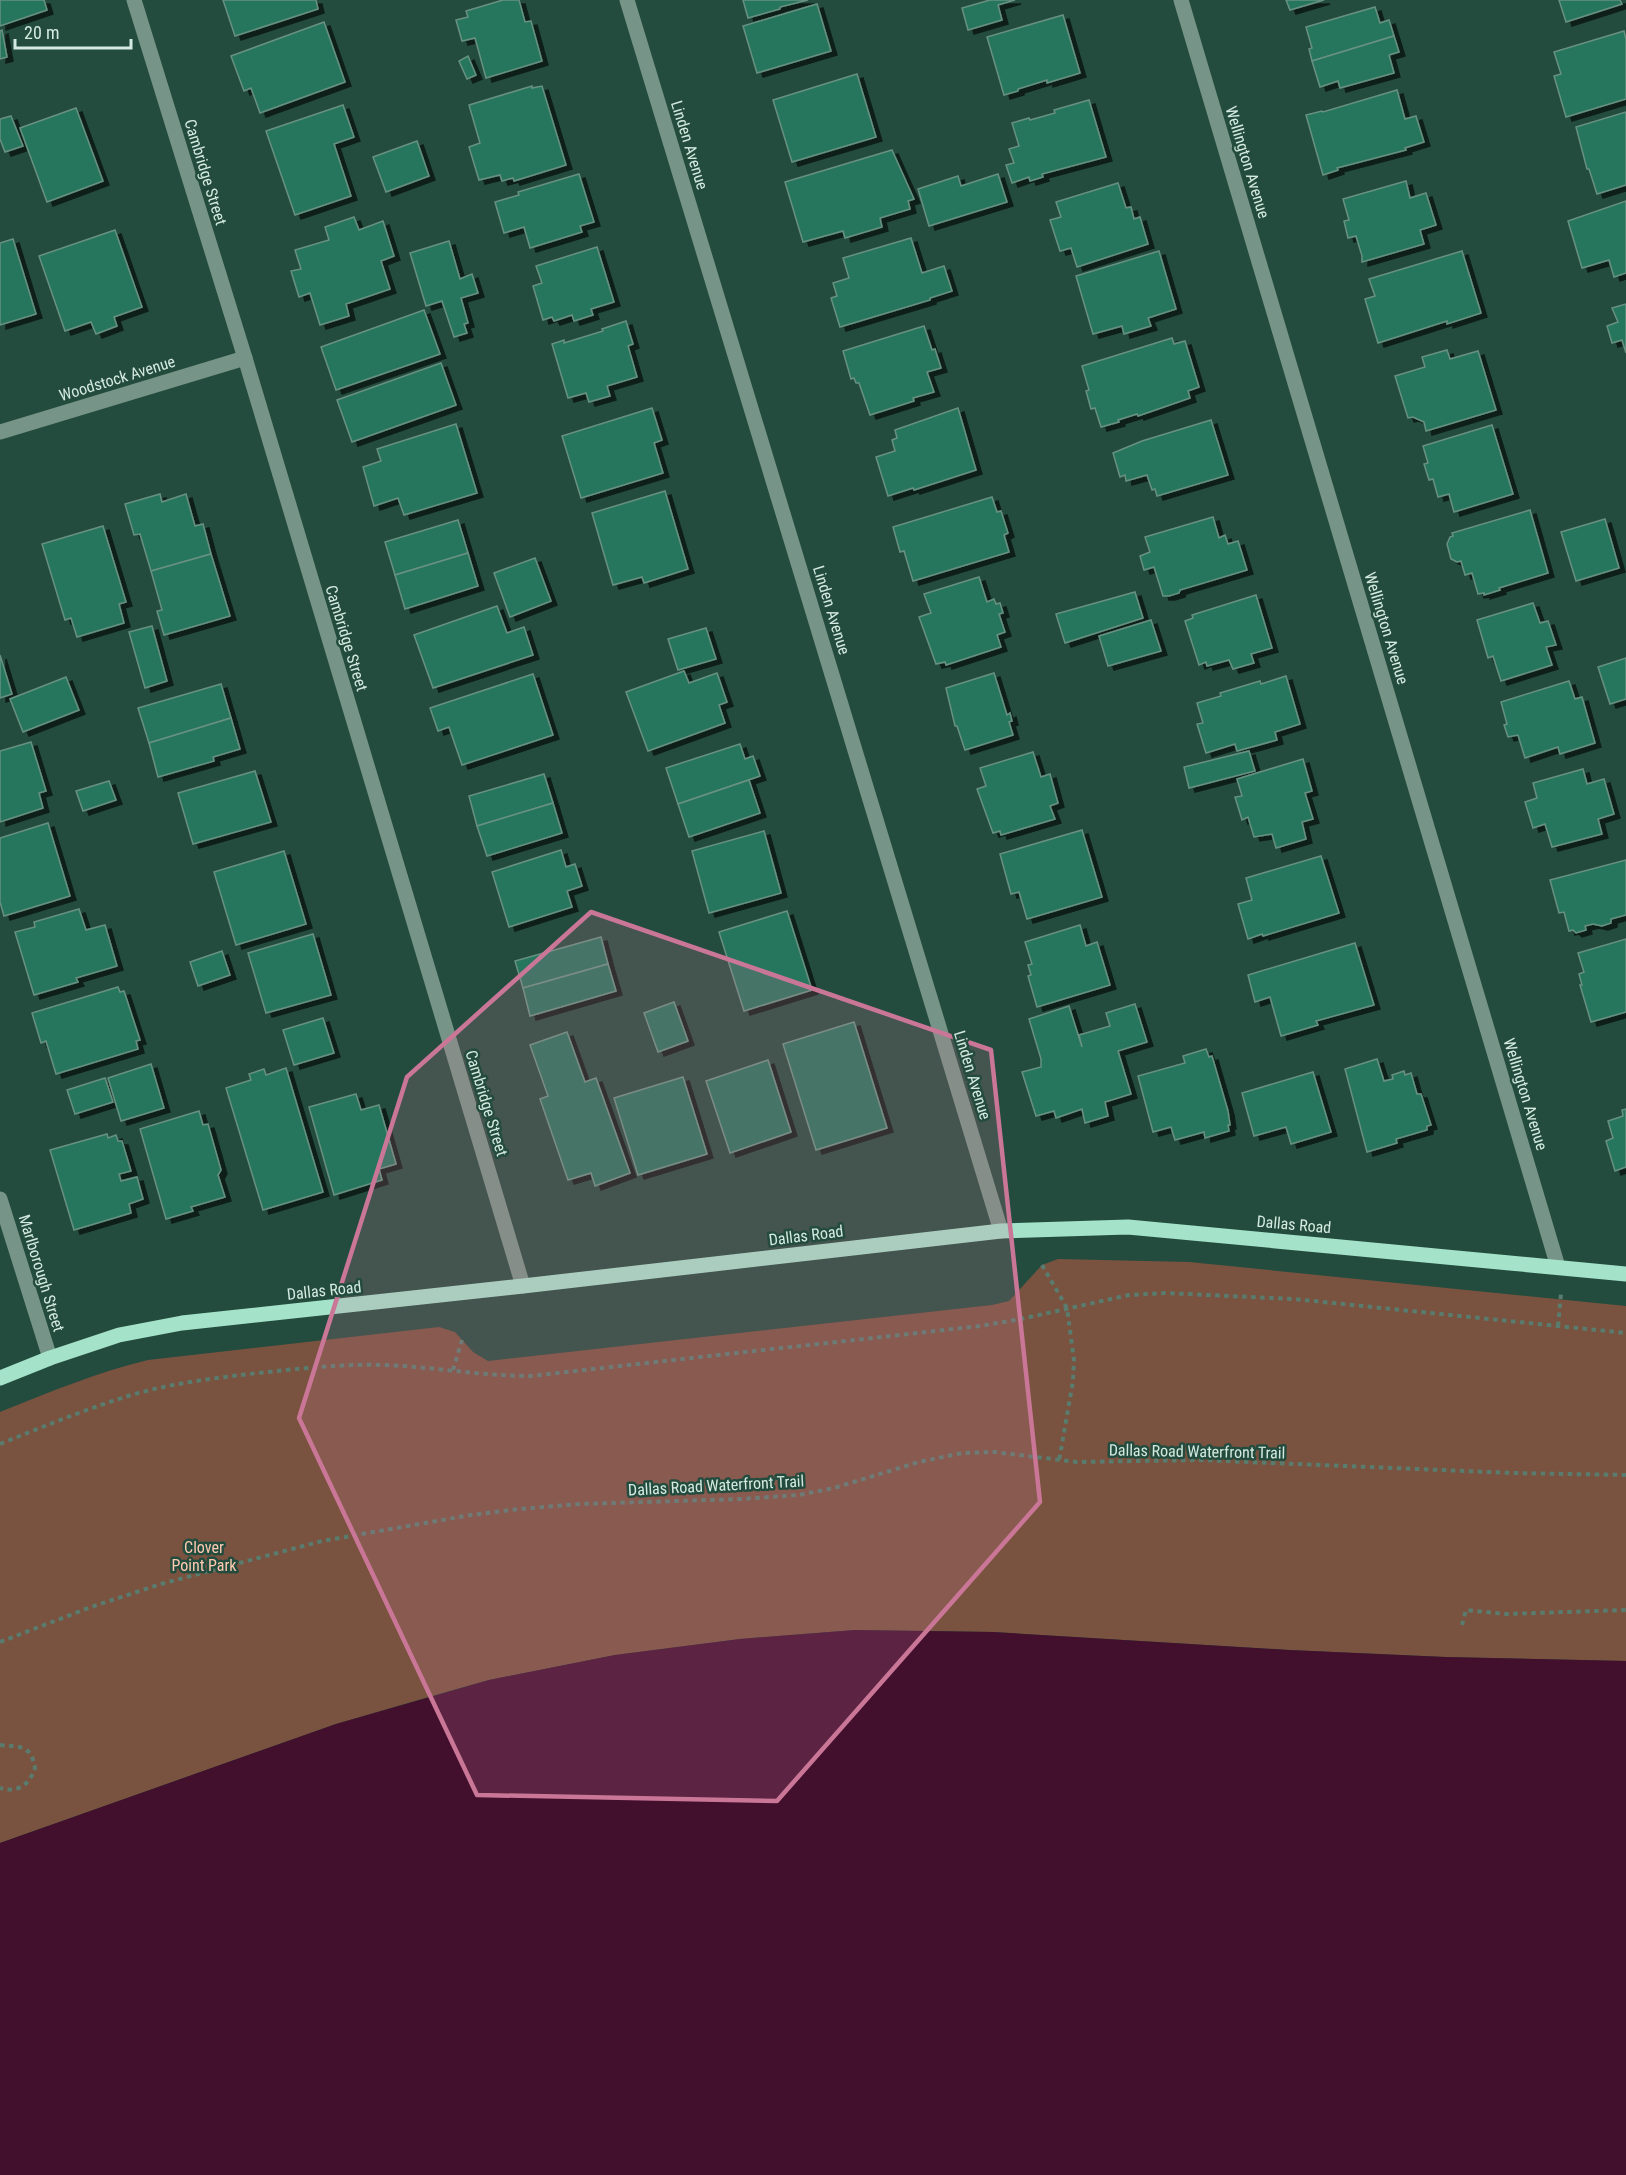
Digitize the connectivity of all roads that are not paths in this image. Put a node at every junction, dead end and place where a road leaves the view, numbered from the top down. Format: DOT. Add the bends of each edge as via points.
graph roads {
  1 [pos="134,0"];
  2 [pos="627,0"];
  3 [pos="1181,0"];
  4 [pos="245,358"];
  5 [pos="0,432"];
  6 [pos="0,1199"];
  7 [pos="1001,1231"];
  8 [pos="1558,1267"];
  9 [pos="1626,1274"];
  10 [pos="523,1286"];
  11 [pos="50,1358"];
  12 [pos="0,1378"];
  1 -- 4 [label="street, Cambridge Street"];
  2 -- 7 [label="street, Linden Avenue"];
  3 -- 8 [label="street, Wellington Avenue"];
  4 -- 5 [label="street, Woodstock Avenue"];
  4 -- 10 [label="street, Cambridge Street"];
  6 -- 11 [label="street, Marlborough Street"];
  7 -- 8 [label="main road, Dallas Road" via="1128,1227"];
  7 -- 10 [label="main road, Dallas Road"];
  8 -- 9 [label="main road, Dallas Road"];
  10 -- 11 [label="main road, Dallas Road" via="182,1323 119,1335"];
  11 -- 12 [label="main road, Dallas Road"];
}
